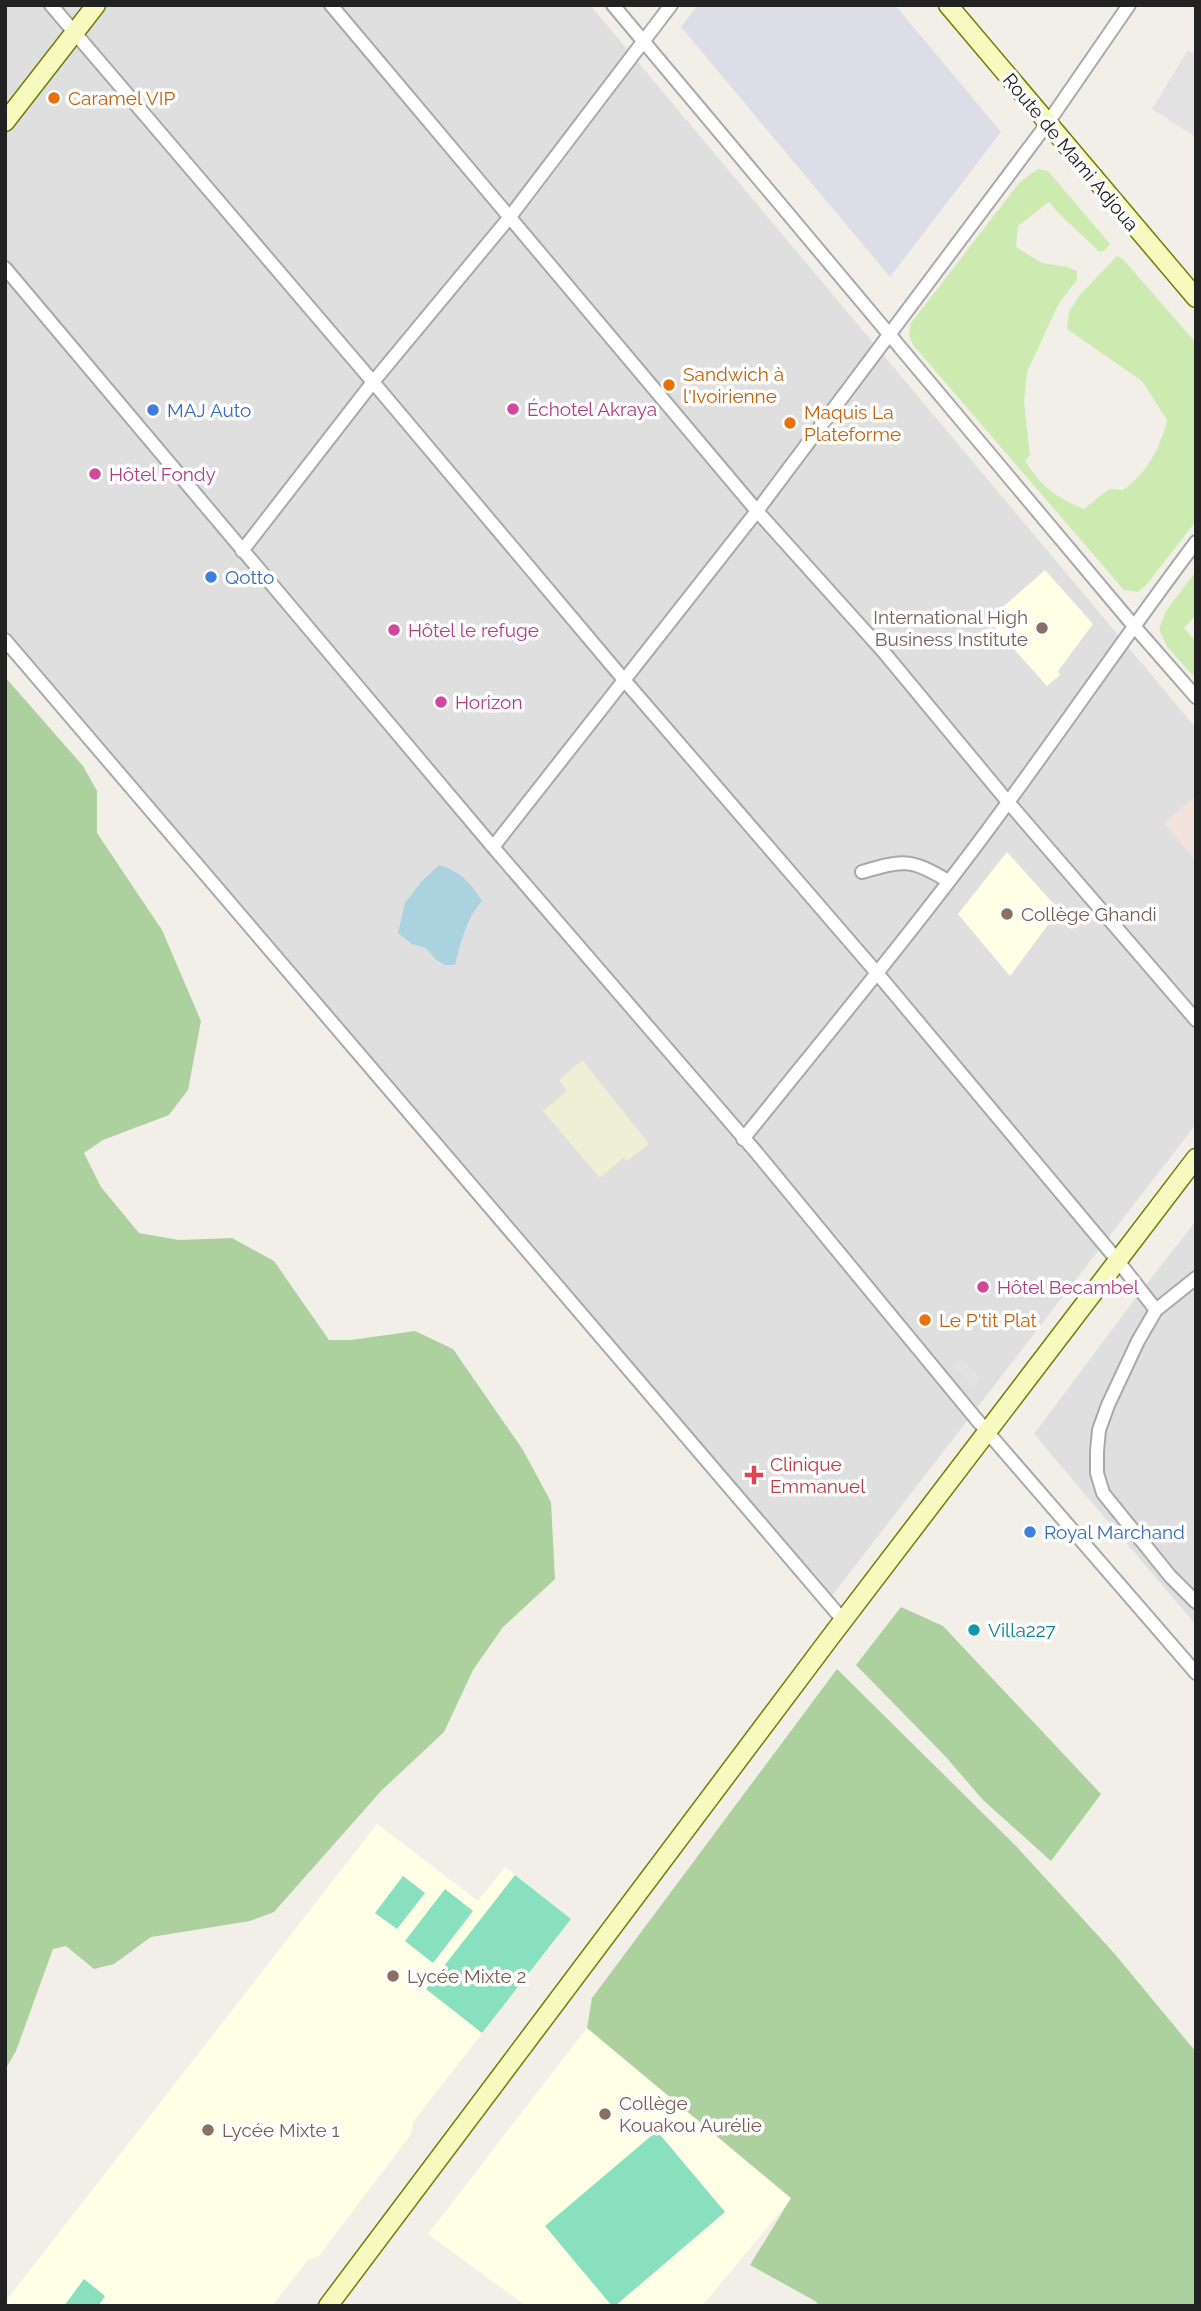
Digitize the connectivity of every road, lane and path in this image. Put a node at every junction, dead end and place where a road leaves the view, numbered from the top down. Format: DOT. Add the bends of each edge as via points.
graph roads {
  1 [pos="51,5"];
  2 [pos="96,5"];
  3 [pos="331,5"];
  4 [pos="613,5"];
  5 [pos="671,5"];
  6 [pos="948,5"];
  7 [pos="1129,5"];
  8 [pos="74,33"];
  9 [pos="644,42"];
  10 [pos="5,122"];
  11 [pos="1047,124"];
  12 [pos="509,218"];
  13 [pos="5,268"];
  14 [pos="1196,298"];
  15 [pos="890,334"];
  16 [pos="373,382"];
  17 [pos="757,511"];
  18 [pos="1196,542"];
  19 [pos="242,551"];
  20 [pos="1133,625"];
  21 [pos="5,640"];
  22 [pos="625,681"];
  23 [pos="1196,697"];
  24 [pos="1008,802"];
  25 [pos="493,847"];
  26 [pos="862,872"];
  27 [pos="948,881"];
  28 [pos="877,973"];
  29 [pos="1196,1020"];
  30 [pos="743,1139"];
  31 [pos="1196,1158"];
  32 [pos="1118,1261"];
  33 [pos="1196,1278"];
  34 [pos="1156,1310"];
  35 [pos="987,1431"];
  36 [pos="1196,1602"];
  37 [pos="843,1620"];
  38 [pos="1196,1672"];
  39 [pos="328,2306"];
  1 -- 8 [label="street"];
  2 -- 8 [label="street"];
  3 -- 12 [label="street"];
  4 -- 9 [label="street"];
  5 -- 9 [label="street"];
  6 -- 11 [label="street, Route de Mami Adjoua"];
  7 -- 11 [label="street"];
  8 -- 10 [label="street"];
  8 -- 16 [label="street"];
  9 -- 12 [label="street"];
  9 -- 15 [label="street"];
  11 -- 14 [label="street, Route de Mami Adjoua"];
  11 -- 15 [label="street"];
  12 -- 16 [label="street"];
  12 -- 17 [label="street"];
  13 -- 19 [label="street"];
  15 -- 17 [label="street"];
  15 -- 20 [label="street"];
  16 -- 19 [label="street"];
  16 -- 22 [label="street"];
  17 -- 22 [label="street"];
  17 -- 24 [label="street" via="882,650"];
  18 -- 20 [label="street"];
  19 -- 25 [label="street"];
  20 -- 23 [label="street"];
  20 -- 24 [label="street"];
  21 -- 37 [label="street"];
  22 -- 25 [label="street"];
  22 -- 28 [label="street"];
  24 -- 27 [label="street"];
  24 -- 29 [label="street"];
  25 -- 30 [label="street"];
  26 -- 27 [label="street" via="893,864 918,864"];
  27 -- 28 [label="street"];
  28 -- 30 [label="street"];
  28 -- 32 [label="street"];
  30 -- 35 [label="street"];
  31 -- 32 [label="street"];
  32 -- 34 [label="street"];
  32 -- 35 [label="street"];
  33 -- 34 [label="street"];
  34 -- 36 [label="street" via="1123,1371 1099,1430 1097,1473 1103,1493 1124,1522"];
  35 -- 37 [label="street"];
  35 -- 38 [label="street"];
  37 -- 39 [label="street"];
}
